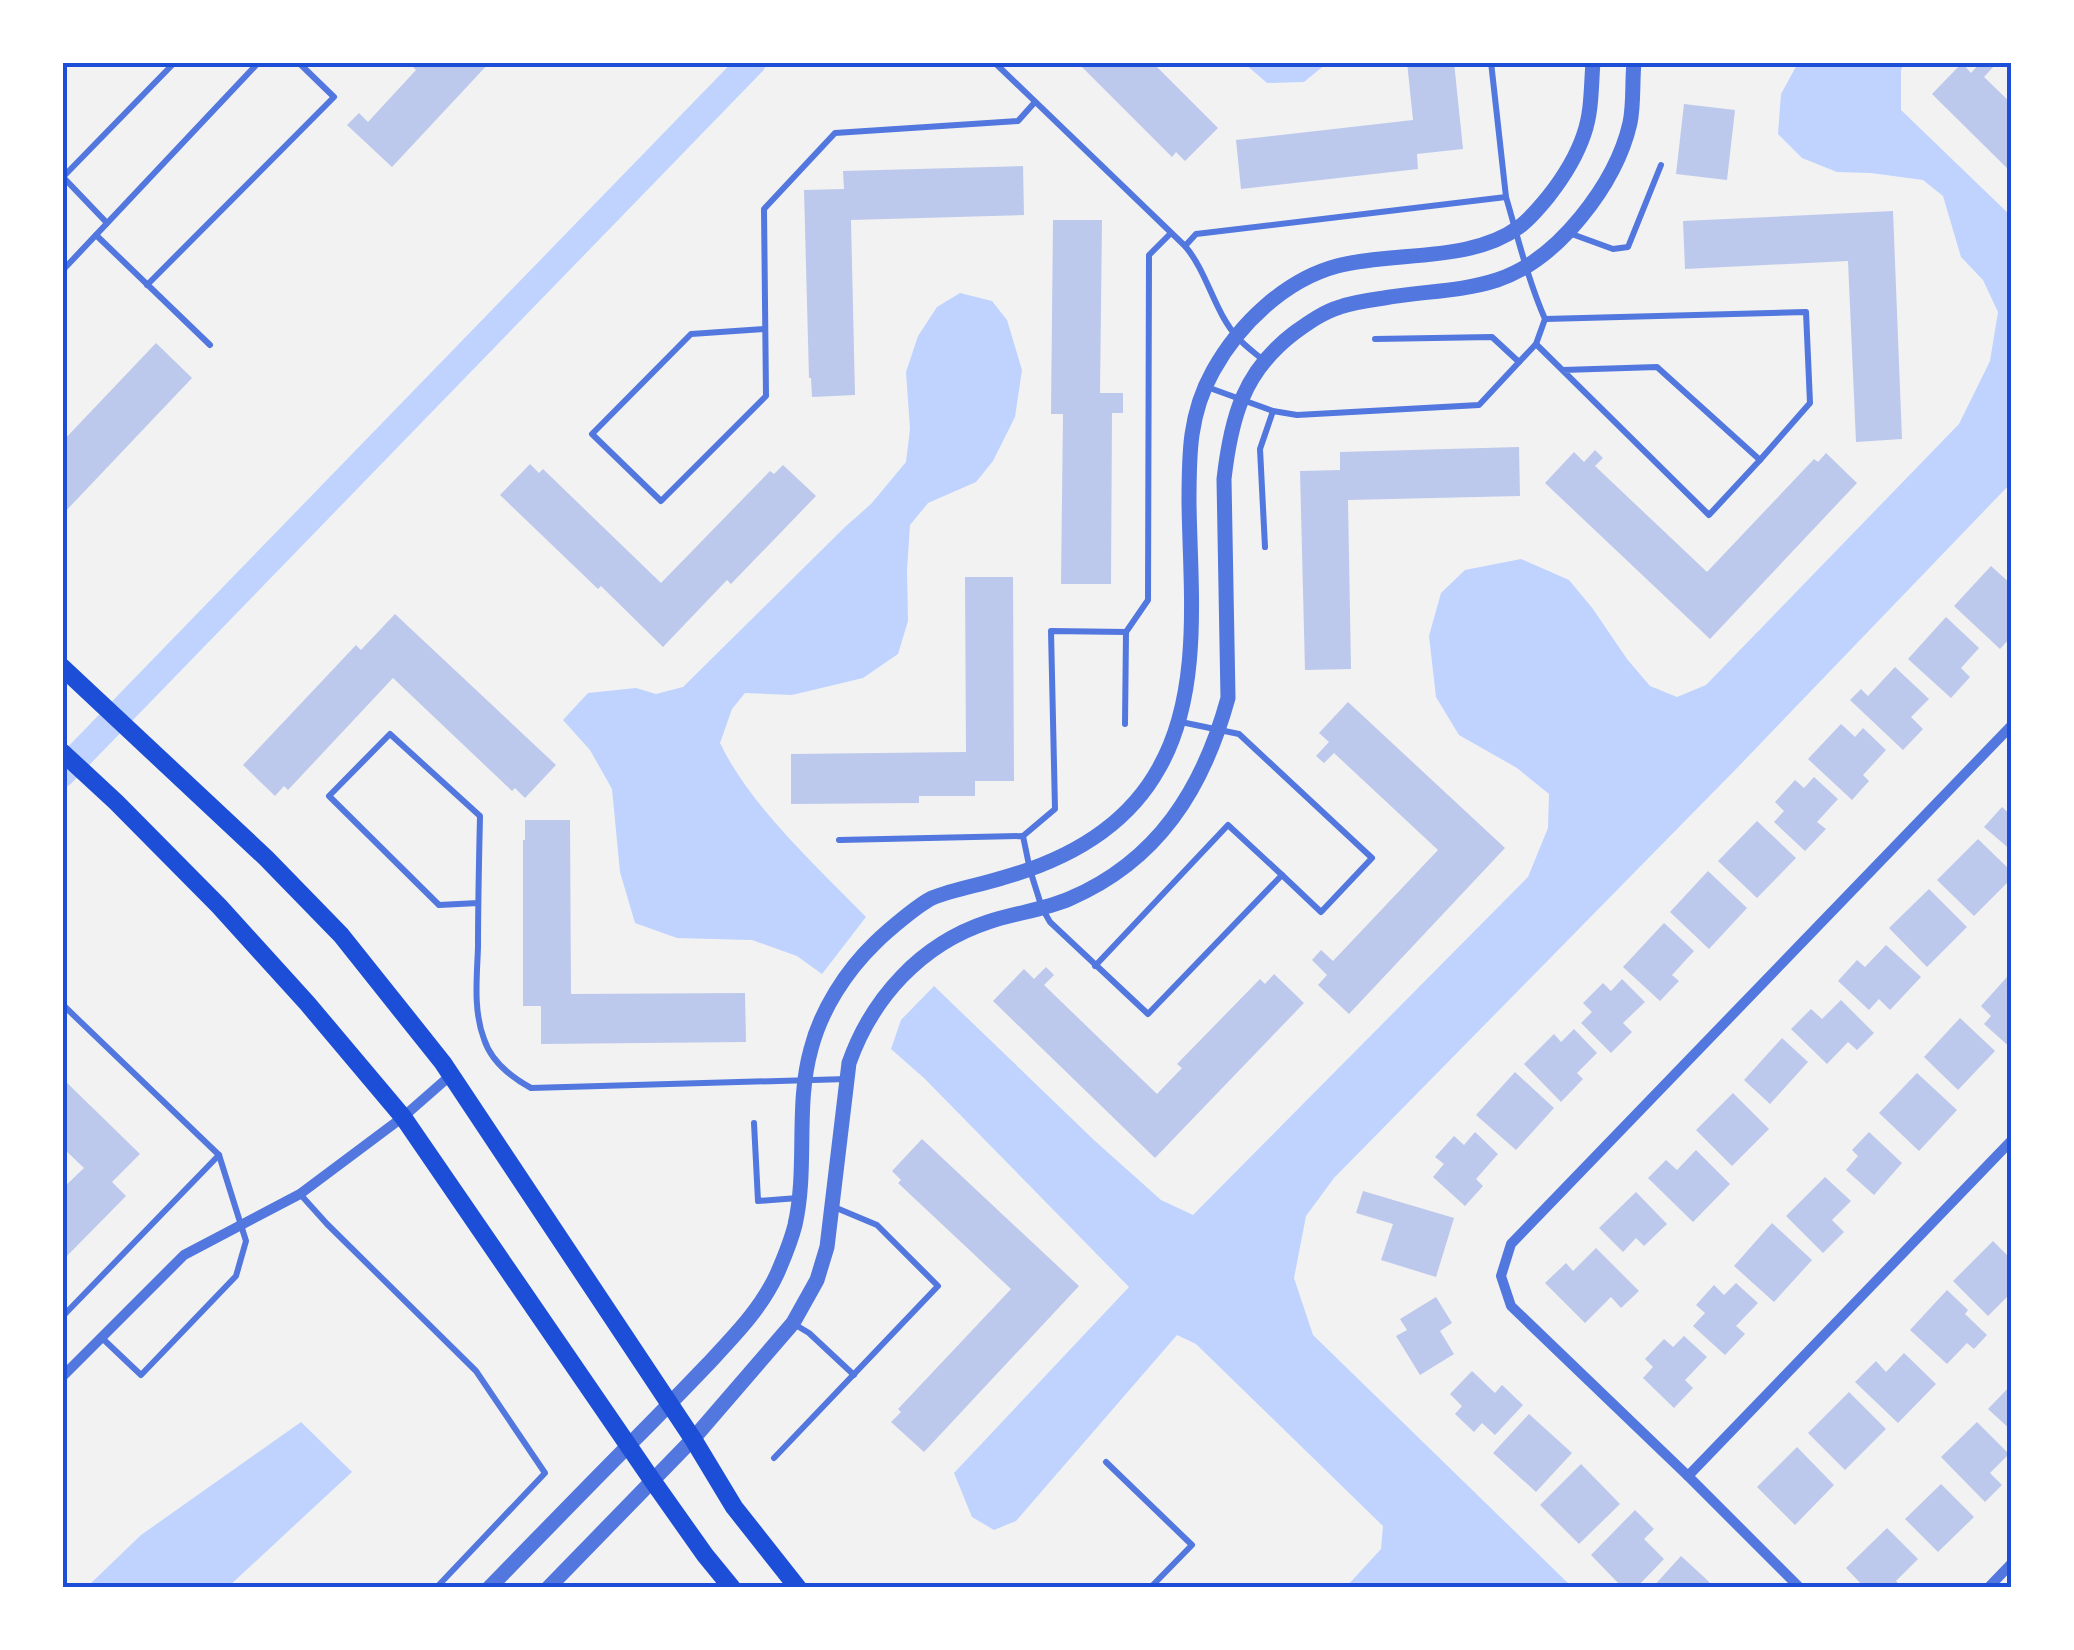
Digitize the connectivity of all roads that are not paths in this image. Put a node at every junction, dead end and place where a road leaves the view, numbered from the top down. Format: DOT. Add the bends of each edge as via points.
graph roads {
  1 [pos="175,62"];
  2 [pos="259,62"];
  3 [pos="298,62"];
  4 [pos="994,62"];
  5 [pos="1491,62"];
  6 [pos="1593,62"];
  7 [pos="1634,62"];
  8 [pos="1035,102"];
  9 [pos="1661,165"];
  10 [pos="1506,197"];
  11 [pos="108,224"];
  12 [pos="1516,230"];
  13 [pos="1170,233"];
  14 [pos="1568,233"];
  15 [pos="96,235"];
  16 [pos="1185,246"];
  17 [pos="1528,265"];
  18 [pos="62,271"];
  19 [pos="148,285"];
  20 [pos="1545,320"];
  21 [pos="765,329"];
  22 [pos="1236,336"];
  23 [pos="1375,339"];
  24 [pos="1536,344"];
  25 [pos="210,345"];
  26 [pos="1264,360"];
  27 [pos="1519,362"];
  28 [pos="1563,370"];
  29 [pos="1206,386"];
  30 [pos="1241,399"];
  31 [pos="1273,411"];
  32 [pos="1760,460"];
  33 [pos="1265,547"];
  34 [pos="1126,632"];
  35 [pos="65,669"];
  36 [pos="1178,722"];
  37 [pos="1125,724"];
  38 [pos="2012,725"];
  39 [pos="1220,729"];
  40 [pos="62,752"];
  41 [pos="1023,836"];
  42 [pos="839,840"];
  43 [pos="1030,870"];
  44 [pos="1282,875"];
  45 [pos="478,903"];
  46 [pos="1042,908"];
  47 [pos="1096,966"];
  48 [pos="62,1004"];
  49 [pos="452,1075"];
  50 [pos="806,1079"];
  51 [pos="847,1080"];
  52 [pos="403,1116"];
  53 [pos="754,1123"];
  54 [pos="2012,1140"];
  55 [pos="219,1154"];
  56 [pos="300,1194"];
  57 [pos="799,1198"];
  58 [pos="832,1207"];
  59 [pos="241,1226"];
  60 [pos="62,1318"];
  61 [pos="793,1323"];
  62 [pos="102,1338"];
  63 [pos="854,1375"];
  64 [pos="62,1377"];
  65 [pos="670,1404"];
  66 [pos="693,1439"];
  67 [pos="628,1446"];
  68 [pos="774,1458"];
  69 [pos="1106,1462"];
  70 [pos="1688,1476"];
  71 [pos="652,1480"];
  72 [pos="2012,1563"];
  73 [pos="436,1588"];
  74 [pos="490,1588"];
  75 [pos="548,1588"];
  76 [pos="732,1588"];
  77 [pos="798,1588"];
  78 [pos="1150,1588"];
  79 [pos="1800,1588"];
  80 [pos="1988,1588"];
  1 -- 11 [label="lane" via="63,177"];
  2 -- 11 [label="lane"];
  3 -- 19 [label="lane" via="334,97"];
  4 -- 8 [label="lane"];
  5 -- 10 [label="lane"];
  6 -- 12 [label="street" via="1590,112 1569,169"];
  7 -- 14 [label="street" via="1620,156"];
  8 -- 13 [label="lane"];
  8 -- 21 [label="lane" via="1018,121 834,133 764,209"];
  9 -- 14 [label="lane" via="1628,247 1613,249"];
  10 -- 12 [label="lane"];
  10 -- 16 [label="lane" via="1196,234"];
  11 -- 15 [label="lane"];
  12 -- 17 [label="lane"];
  12 -- 22 [label="street" via="1452,252 1335,267 1279,296"];
  13 -- 16 [label="lane"];
  13 -- 34 [label="lane" via="1149,255 1148,600"];
  14 -- 17 [label="street"];
  15 -- 18 [label="lane"];
  15 -- 19 [label="lane"];
  16 -- 22 [label="lane"];
  17 -- 20 [label="lane"];
  17 -- 26 [label="street" via="1500,280 1338,307 1311,320"];
  19 -- 25 [label="lane"];
  20 -- 24 [label="lane"];
  20 -- 32 [label="lane" via="1806,312 1810,403"];
  21 -- 21 [label="lane" via="766,396 662,501 592,434 691,334"];
  22 -- 26 [label="lane"];
  22 -- 29 [label="street"];
  23 -- 27 [label="lane" via="1492,337"];
  24 -- 27 [label="lane"];
  24 -- 28 [label="lane"];
  26 -- 30 [label="street"];
  27 -- 31 [label="lane" via="1479,405"];
  28 -- 32 [label="lane" via="1657,368"];
  28 -- 32 [label="lane" via="1710,514"];
  29 -- 30 [label="lane"];
  29 -- 36 [label="street" via="1188,445 1190,665"];
  30 -- 31 [label="lane"];
  30 -- 39 [label="street" via="1224,479 1228,698"];
  31 -- 33 [label="lane" via="1260,449"];
  34 -- 37 [label="lane"];
  34 -- 41 [label="lane" via="1050,632 1055,809"];
  35 -- 49 [label="main road" via="341,935"];
  36 -- 39 [label="lane"];
  36 -- 43 [label="street" via="1161,766 1118,822"];
  38 -- 70 [label="street" via="1511,1244 1501,1276 1511,1306"];
  39 -- 44 [label="lane" via="1239,734 1372,858 1321,912"];
  39 -- 46 [label="street" via="1167,828 1105,880"];
  40 -- 52 [label="main road" via="219,906"];
  41 -- 42 [label="lane"];
  41 -- 43 [label="lane"];
  43 -- 46 [label="lane"];
  43 -- 50 [label="street" via="930,899 876,942 842,981 821,1022"];
  44 -- 47 [label="lane" via="1148,1014"];
  44 -- 47 [label="lane" via="1228,825"];
  45 -- 45 [label="lane" via="480,816 390,734 329,796 440,905"];
  45 -- 50 [label="lane" via="477,1006 484,1041 514,1079 531,1088"];
  46 -- 47 [label="lane"];
  46 -- 51 [label="street" via="986,922 906,971 859,1035"];
  48 -- 55 [label="lane"];
  49 -- 52 [label="street"];
  49 -- 65 [label="main road"];
  50 -- 51 [label="lane"];
  50 -- 57 [label="street"];
  51 -- 58 [label="street"];
  52 -- 56 [label="street"];
  52 -- 67 [label="main road"];
  53 -- 57 [label="lane" via="758,1202"];
  54 -- 70 [label="street"];
  55 -- 59 [label="lane"];
  55 -- 60 [label="lane"];
  56 -- 59 [label="street"];
  56 -- 73 [label="lane" via="476,1371 545,1473"];
  57 -- 65 [label="street" via="765,1296"];
  58 -- 61 [label="street" via="817,1280"];
  58 -- 63 [label="lane" via="877,1225 938,1286"];
  59 -- 62 [label="street" via="184,1254"];
  59 -- 62 [label="lane" via="246,1241 236,1276 141,1375"];
  61 -- 63 [label="lane"];
  61 -- 66 [label="street"];
  62 -- 64 [label="street"];
  63 -- 68 [label="lane"];
  65 -- 66 [label="main road"];
  65 -- 67 [label="street"];
  66 -- 71 [label="street"];
  66 -- 77 [label="main road" via="734,1507"];
  67 -- 71 [label="main road"];
  67 -- 74 [label="street"];
  69 -- 78 [label="lane" via="1192,1545"];
  70 -- 79 [label="street"];
  71 -- 75 [label="street"];
  71 -- 76 [label="main road"];
  72 -- 80 [label="street"];
}
